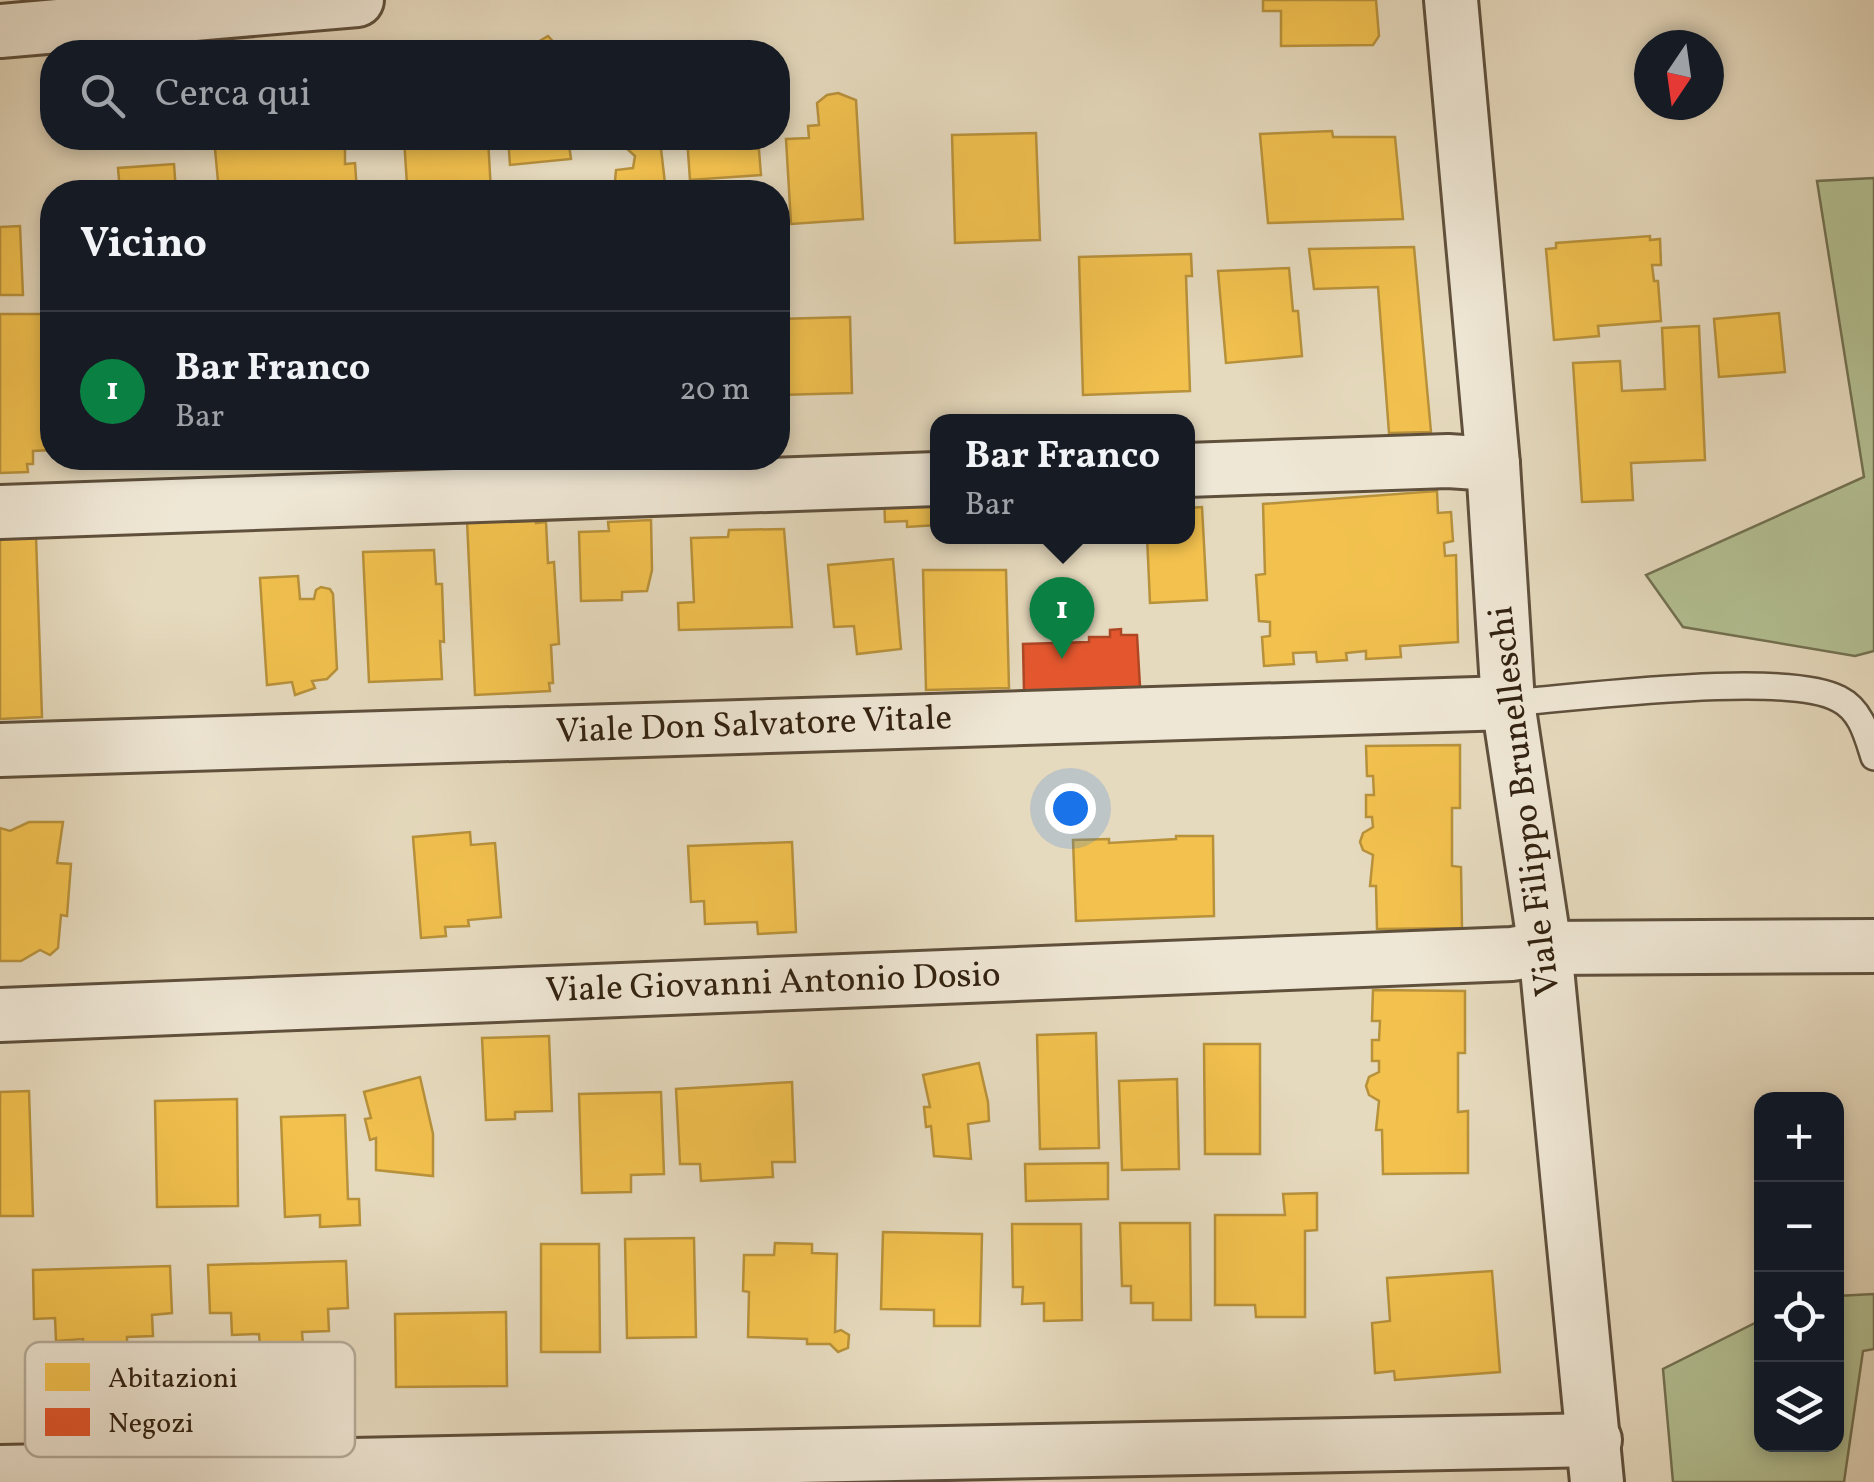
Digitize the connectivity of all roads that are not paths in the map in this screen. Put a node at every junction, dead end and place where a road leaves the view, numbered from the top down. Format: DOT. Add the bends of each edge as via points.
graph roads {
  1 [pos="357,0"];
  2 [pos="1452,0"];
  3 [pos="0,30"];
  4 [pos="1493,464"];
  5 [pos="1195,470"];
  6 [pos="930,479"];
  7 [pos="0,512"];
  8 [pos="1508,703"];
  9 [pos="0,750"];
  10 [pos="1874,757"];
  11 [pos="1874,946"];
  12 [pos="1545,948"];
  13 [pos="0,1015"];
  14 [pos="1596,1461"];
  15 [pos="0,1472"];
  1 -- 3 [label="street"];
  2 -- 4 [label="street, Viale Filippo Brunelleschi"];
  4 -- 5 [label="street"];
  4 -- 8 [label="street, Viale Filippo Brunelleschi"];
  6 -- 7 [label="street"];
  8 -- 9 [label="street, Viale Don Salvatore Vitale"];
  8 -- 10 [label="lane" via="1738,686 1820,690 1844,700 1864,724"];
  8 -- 12 [label="street, Viale Filippo Brunelleschi"];
  11 -- 12 [label="street, Viale Giovanni Antonio Dosio"];
  12 -- 13 [label="street, Viale Giovanni Antonio Dosio"];
  12 -- 14 [label="street, Viale Filippo Brunelleschi"];
  14 -- 15 [label="street"];
}
